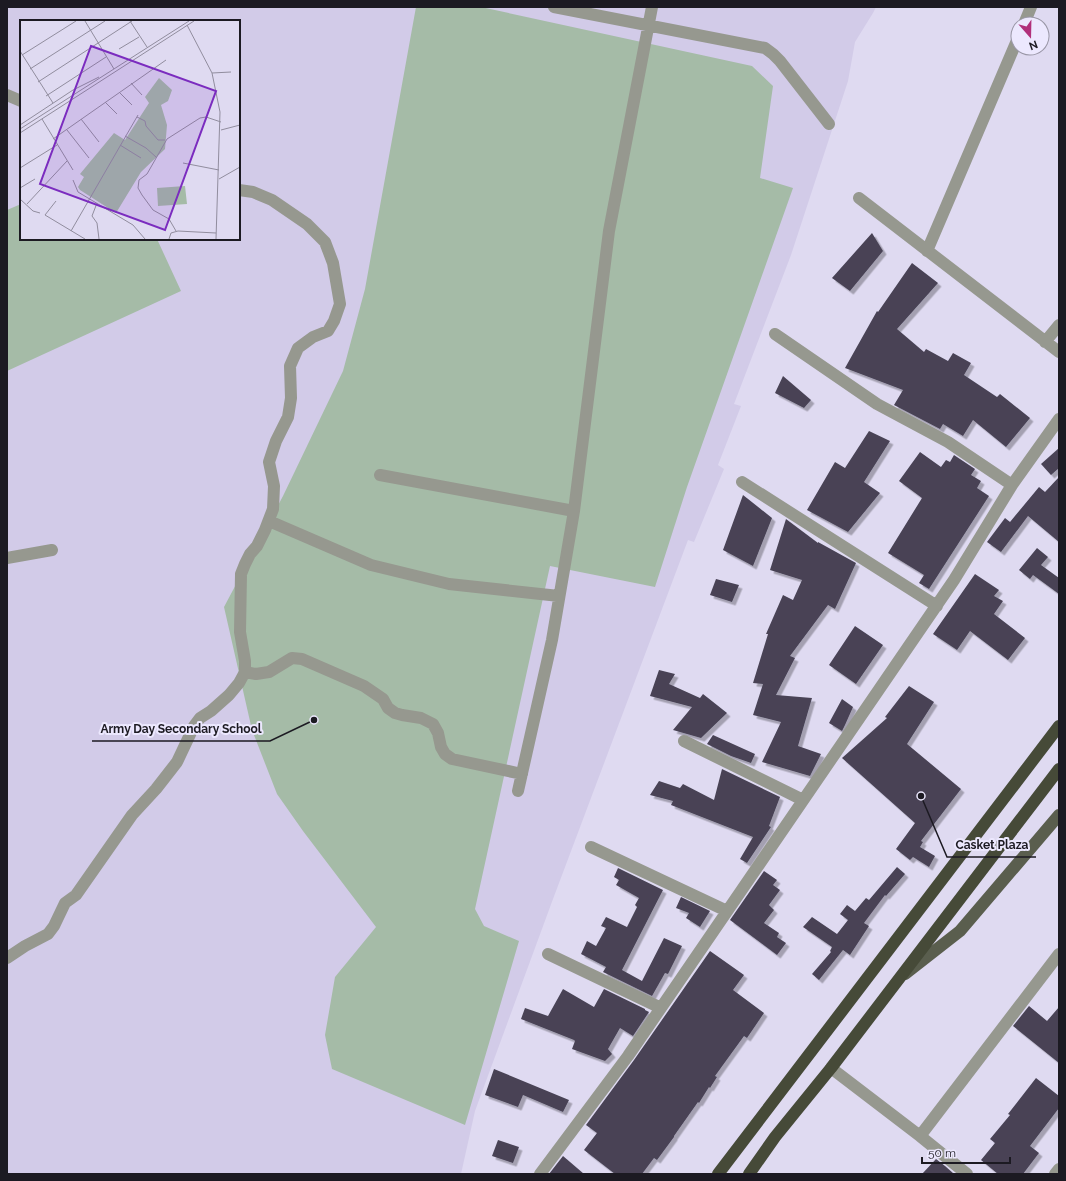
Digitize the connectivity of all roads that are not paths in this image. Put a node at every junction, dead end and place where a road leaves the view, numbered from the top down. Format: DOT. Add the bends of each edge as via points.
graph roads {
  1 [pos="554,7"];
  2 [pos="652,7"];
  3 [pos="584,10"];
  4 [pos="648,26"];
  5 [pos="1010,56"];
  6 [pos="7,95"];
  7 [pos="20,101"];
  8 [pos="829,124"];
  9 [pos="240,190"];
  10 [pos="859,198"];
  11 [pos="927,251"];
  12 [pos="1059,325"];
  13 [pos="774,334"];
  14 [pos="1045,342"];
  15 [pos="1059,352"];
  16 [pos="1059,419"];
  17 [pos="380,475"];
  18 [pos="742,482"];
  19 [pos="1012,485"];
  20 [pos="574,511"];
  21 [pos="269,521"];
  22 [pos="52,550"];
  23 [pos="7,558"];
  24 [pos="559,596"];
  25 [pos="937,606"];
  26 [pos="245,672"];
  27 [pos="1059,726"];
  28 [pos="684,741"];
  29 [pos="1059,769"];
  30 [pos="522,774"];
  31 [pos="518,791"];
  32 [pos="803,800"];
  33 [pos="1059,815"];
  34 [pos="591,847"];
  35 [pos="727,911"];
  36 [pos="548,954"];
  37 [pos="1059,954"];
  38 [pos="7,958"];
  39 [pos="898,980"];
  40 [pos="661,1008"];
  41 [pos="831,1068"];
  42 [pos="920,1136"];
  43 [pos="1059,1169"];
  44 [pos="540,1174"];
  45 [pos="718,1174"];
  46 [pos="749,1174"];
  47 [pos="967,1174"];
  48 [pos="1055,1174"];
  1 -- 3 [label="street"];
  2 -- 4 [label="street"];
  3 -- 4 [label="street"];
  4 -- 8 [label="street" via="765,48 780,61"];
  4 -- 20 [label="street" via="609,231"];
  5 -- 11 [label="street"];
  6 -- 7 [label="street"];
  9 -- 21 [label="street" via="253,192 272,200 307,224 324,242 333,263 340,304 328,331 313,337 298,348 290,366 291,398 288,417 269,462 274,486 273,509"];
  10 -- 11 [label="street"];
  11 -- 14 [label="street"];
  12 -- 14 [label="street"];
  13 -- 19 [label="street" via="877,404 948,442"];
  14 -- 15 [label="street"];
  16 -- 19 [label="street"];
  17 -- 20 [label="street"];
  18 -- 25 [label="street"];
  19 -- 25 [label="street"];
  20 -- 24 [label="street"];
  21 -- 24 [label="street" via="372,565 449,584"];
  21 -- 26 [label="street" via="242,574 240,632"];
  22 -- 23 [label="street"];
  24 -- 30 [label="street" via="552,640"];
  25 -- 32 [label="street"];
  26 -- 30 [label="street" via="269,672 292,658 302,659 364,686 383,699 388,708 395,713 422,718 433,724 441,747 452,760"];
  26 -- 38 [label="street" via="229,695 200,718 177,762 132,815 76,895 65,903 48,934"];
  27 -- 45 [label="highway"];
  28 -- 32 [label="street"];
  29 -- 39 [label="highway"];
  30 -- 31 [label="street"];
  32 -- 35 [label="street"];
  33 -- 39 [label="main road" via="960,931"];
  34 -- 35 [label="street"];
  35 -- 40 [label="street"];
  36 -- 40 [label="street"];
  37 -- 42 [label="street"];
  39 -- 41 [label="highway"];
  40 -- 44 [label="street"];
  41 -- 42 [label="street"];
  41 -- 46 [label="highway" via="775,1136"];
  42 -- 47 [label="street"];
  43 -- 48 [label="street"];
}
